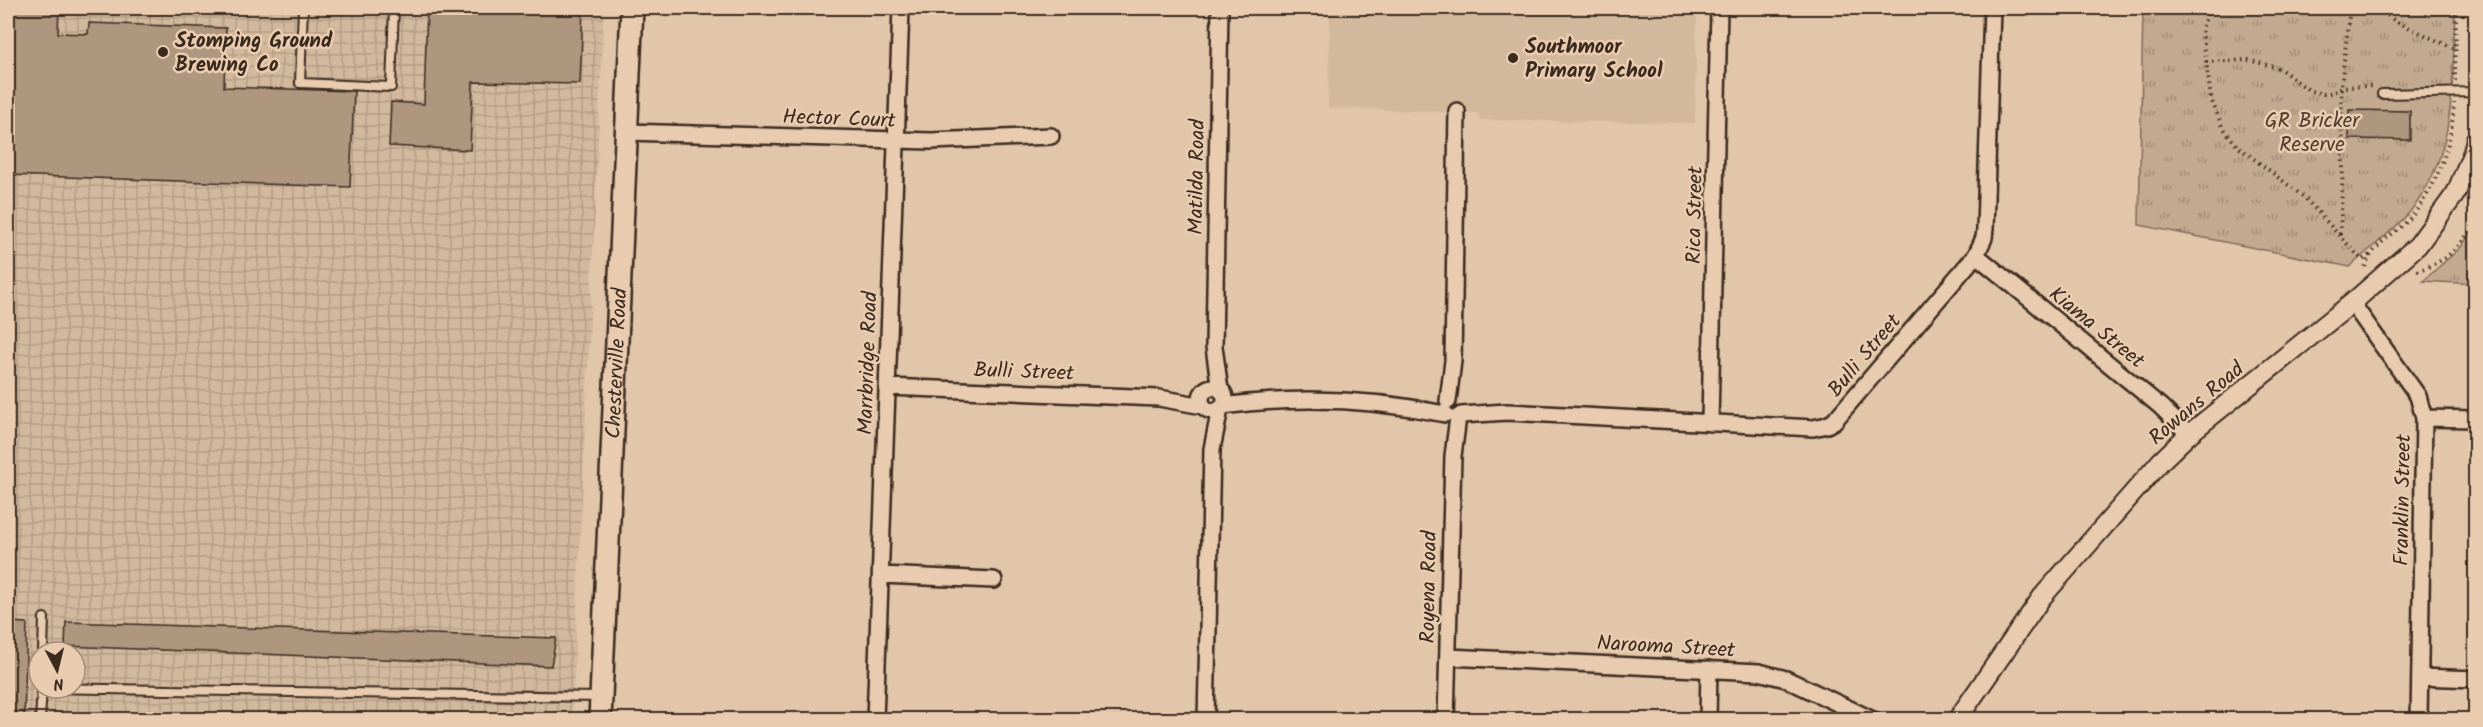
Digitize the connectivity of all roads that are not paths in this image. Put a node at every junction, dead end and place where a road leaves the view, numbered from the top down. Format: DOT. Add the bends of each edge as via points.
graph roads {
  1 [pos="303,8"];
  2 [pos="394,8"];
  3 [pos="632,8"];
  4 [pos="901,8"];
  5 [pos="1220,8"];
  6 [pos="1719,8"];
  7 [pos="1992,8"];
  8 [pos="2475,92"];
  9 [pos="2382,94"];
  10 [pos="1457,111"];
  11 [pos="627,132"];
  12 [pos="1051,136"];
  13 [pos="2475,139"];
  14 [pos="895,141"];
  15 [pos="1976,255"];
  16 [pos="2357,299"];
  17 [pos="887,387"];
  18 [pos="1213,399"];
  19 [pos="1453,409"];
  20 [pos="2424,418"];
  21 [pos="2475,419"];
  22 [pos="1710,423"];
  23 [pos="2189,434"];
  24 [pos="882,575"];
  25 [pos="994,580"];
  26 [pos="44,618"];
  27 [pos="43,640"];
  28 [pos="1448,657"];
  29 [pos="1709,669"];
  30 [pos="2420,677"];
  31 [pos="2475,679"];
  32 [pos="601,697"];
  33 [pos="40,720"];
  34 [pos="600,720"];
  35 [pos="875,720"];
  36 [pos="1206,720"];
  37 [pos="1446,720"];
  38 [pos="1708,720"];
  39 [pos="1874,720"];
  40 [pos="1957,720"];
  41 [pos="2420,720"];
  1 -- 2 [label="lane" via="300,83 391,87"];
  3 -- 11 [label="main road, Chesterville Road"];
  4 -- 14 [label="street, Marrbridge Road"];
  5 -- 18 [label="street, Matilda Road"];
  6 -- 22 [label="street, Rica Street"];
  7 -- 15 [label="street, Bulli Street" via="1985,229"];
  8 -- 9 [label="lane"];
  10 -- 19 [label="street, Royena Road"];
  11 -- 14 [label="street, Hector Court"];
  11 -- 32 [label="main road, Chesterville Road"];
  12 -- 14 [label="street, Hector Court"];
  13 -- 16 [label="street, Rowans Road" via="2456,193 2418,244"];
  14 -- 17 [label="street, Marrbridge Road"];
  15 -- 22 [label="street, Bulli Street" via="1827,426 1813,429"];
  15 -- 23 [label="street, Kiama Street"];
  16 -- 20 [label="street, Franklin Street" via="2418,396"];
  16 -- 23 [label="street, Rowans Road"];
  17 -- 18 [label="street, Bulli Street"];
  17 -- 24 [label="street, Marrbridge Road"];
  18 -- 19 [label="street, Bulli Street"];
  18 -- 36 [label="street, Matilda Road"];
  19 -- 22 [label="street, Bulli Street"];
  19 -- 28 [label="street, Royena Road"];
  20 -- 21 [label="street"];
  20 -- 30 [label="street, Franklin Street"];
  23 -- 40 [label="street, Rowans Road" via="2042,597"];
  24 -- 25 [label="street"];
  24 -- 35 [label="street, Marrbridge Road"];
  26 -- 27 [label="lane"];
  28 -- 29 [label="street, Narooma Street"];
  28 -- 37 [label="street, Royena Road"];
  29 -- 38 [label="street"];
  29 -- 39 [label="street, Narooma Street" via="1772,674"];
  30 -- 31 [label="street"];
  30 -- 41 [label="street, Franklin Street"];
  32 -- 33 [label="lane" via="42,688"];
  32 -- 34 [label="main road, Chesterville Road"];
}
